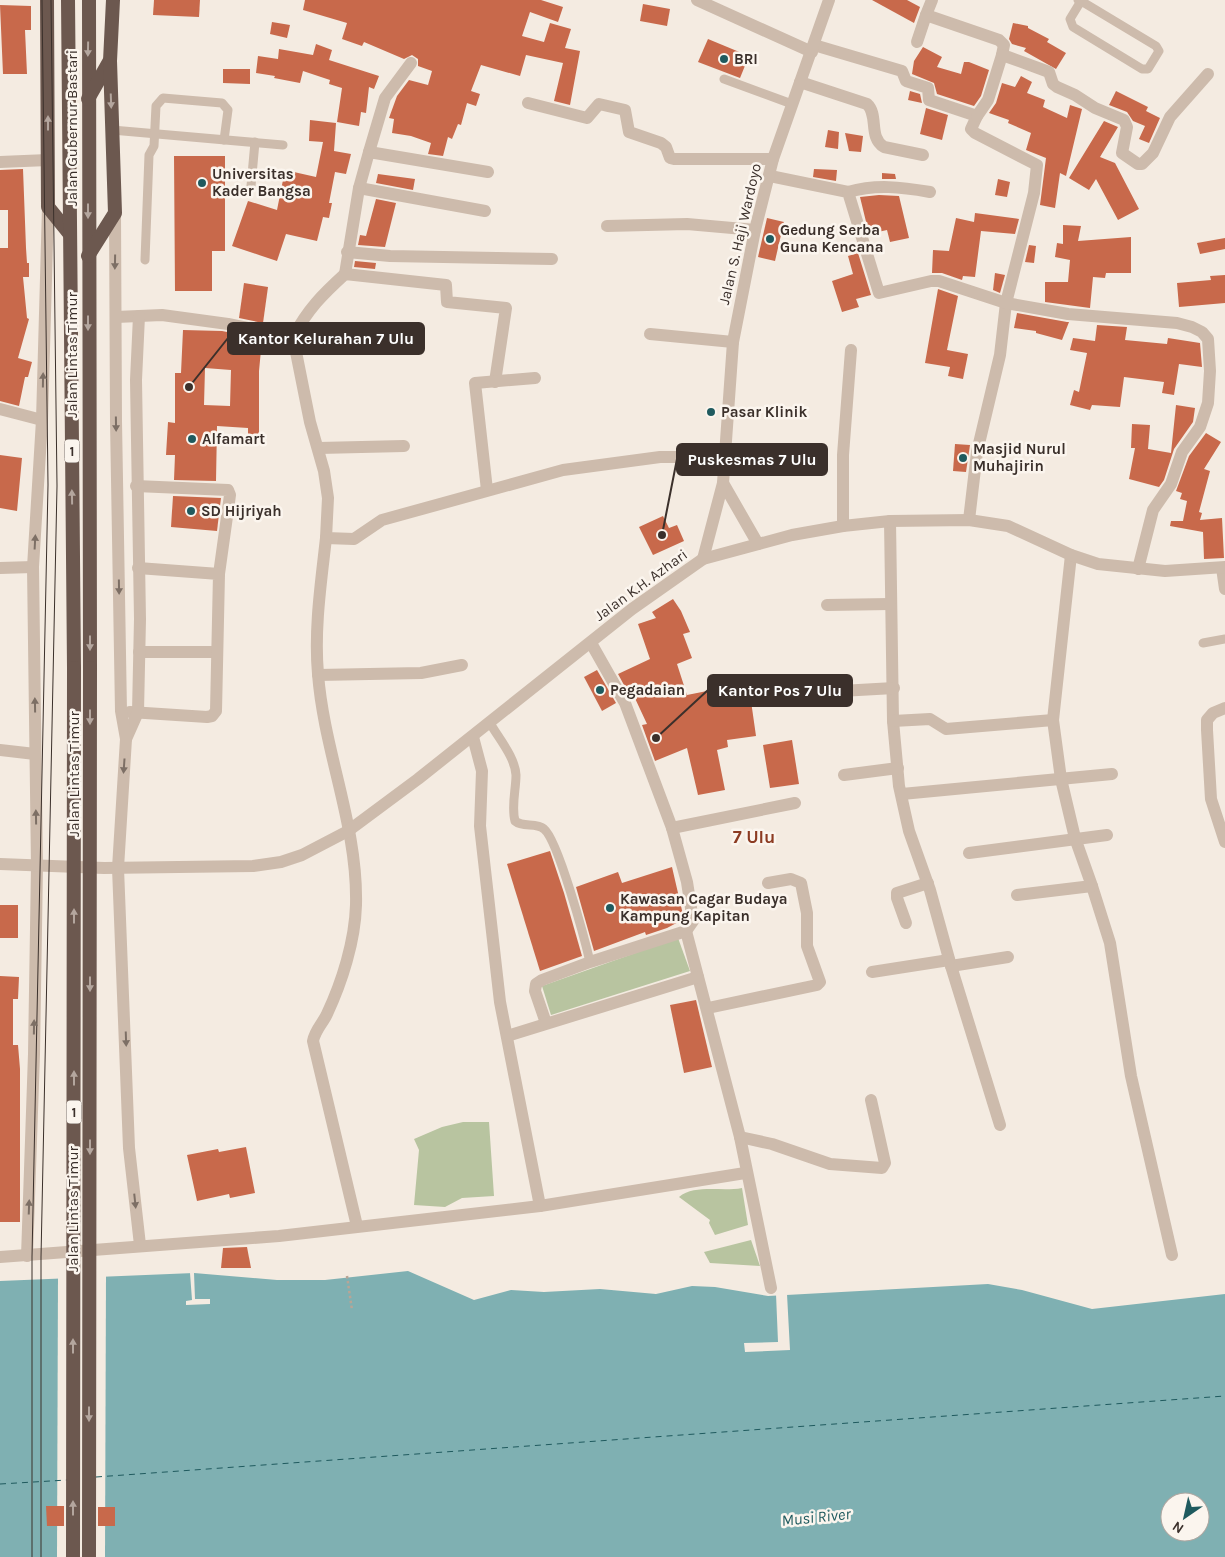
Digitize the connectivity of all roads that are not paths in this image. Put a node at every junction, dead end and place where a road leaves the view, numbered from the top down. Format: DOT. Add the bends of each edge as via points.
graph roads {
  1 [pos="47,0"];
  2 [pos="68,0"];
  3 [pos="88,0"];
  4 [pos="112,0"];
  5 [pos="697,0"];
  6 [pos="829,0"];
  7 [pos="932,0"];
  8 [pos="1080,1"];
  9 [pos="926,15"];
  10 [pos="917,42"];
  11 [pos="813,48"];
  12 [pos="1002,55"];
  13 [pos="110,61"];
  14 [pos="411,63"];
  15 [pos="1208,74"];
  16 [pos="48,75"];
  17 [pos="724,79"];
  18 [pos="800,82"];
  19 [pos="67,92"];
  20 [pos="87,100"];
  21 [pos="528,103"];
  22 [pos="792,104"];
  23 [pos="977,116"];
  24 [pos="112,130"];
  25 [pos="156,134"];
  26 [pos="224,140"];
  27 [pos="255,142"];
  28 [pos="283,145"];
  29 [pos="369,152"];
  30 [pos="923,155"];
  31 [pos="774,159"];
  32 [pos="48,160"];
  33 [pos="0,162"];
  34 [pos="488,172"];
  35 [pos="770,176"];
  36 [pos="251,186"];
  37 [pos="358,188"];
  38 [pos="848,192"];
  39 [pos="930,192"];
  40 [pos="48,207"];
  41 [pos="485,211"];
  42 [pos="116,213"];
  43 [pos="607,226"];
  44 [pos="755,230"];
  45 [pos="69,234"];
  46 [pos="347,252"];
  47 [pos="88,256"];
  48 [pos="145,260"];
  49 [pos="552,260"];
  50 [pos="345,274"];
  51 [pos="1006,303"];
  52 [pos="139,316"];
  53 [pos="116,318"];
  54 [pos="650,334"];
  55 [pos="282,335"];
  56 [pos="733,342"];
  57 [pos="851,350"];
  58 [pos="535,378"];
  59 [pos="495,382"];
  60 [pos="0,410"];
  61 [pos="42,420"];
  62 [pos="404,446"];
  63 [pos="319,448"];
  64 [pos="724,457"];
  65 [pos="724,483"];
  66 [pos="136,486"];
  67 [pos="487,490"];
  68 [pos="969,520"];
  69 [pos="890,521"];
  70 [pos="844,526"];
  71 [pos="326,538"];
  72 [pos="758,544"];
  73 [pos="1077,557"];
  74 [pos="703,559"];
  75 [pos="33,567"];
  76 [pos="0,568"];
  77 [pos="138,568"];
  78 [pos="1223,568"];
  79 [pos="1138,569"];
  80 [pos="219,574"];
  81 [pos="1225,589"];
  82 [pos="890,604"];
  83 [pos="827,605"];
  84 [pos="1225,640"];
  85 [pos="1203,642"];
  86 [pos="591,643"];
  87 [pos="139,652"];
  88 [pos="216,652"];
  89 [pos="462,665"];
  90 [pos="318,675"];
  91 [pos="894,688"];
  92 [pos="823,692"];
  93 [pos="1225,708"];
  94 [pos="121,711"];
  95 [pos="138,712"];
  96 [pos="1053,720"];
  97 [pos="893,721"];
  98 [pos="490,723"];
  99 [pos="473,737"];
  100 [pos="126,739"];
  101 [pos="0,750"];
  102 [pos="35,754"];
  103 [pos="898,768"];
  104 [pos="1112,774"];
  105 [pos="844,775"];
  106 [pos="1061,779"];
  107 [pos="902,794"];
  108 [pos="795,803"];
  109 [pos="672,828"];
  110 [pos="348,830"];
  111 [pos="1107,835"];
  112 [pos="1075,838"];
  113 [pos="1225,842"];
  114 [pos="968,853"];
  115 [pos="0,864"];
  116 [pos="37,866"];
  117 [pos="118,868"];
  118 [pos="928,882"];
  119 [pos="768,884"];
  120 [pos="1092,886"];
  121 [pos="1017,896"];
  122 [pos="906,923"];
  123 [pos="686,930"];
  124 [pos="1008,956"];
  125 [pos="590,962"];
  126 [pos="950,963"];
  127 [pos="872,972"];
  128 [pos="698,977"];
  129 [pos="707,1006"];
  130 [pos="546,1023"];
  131 [pos="507,1036"];
  132 [pos="871,1100"];
  133 [pos="1000,1125"];
  134 [pos="740,1137"];
  135 [pos="745,1173"];
  136 [pos="540,1206"];
  137 [pos="357,1226"];
  138 [pos="140,1245"];
  139 [pos="1172,1255"];
  140 [pos="27,1256"];
  141 [pos="0,1257"];
  142 [pos="770,1288"];
  143 [pos="73,1557"];
  144 [pos="89,1557"];
  1 -- 16 [label="highway"];
  2 -- 19 [label="highway, Jalan Gubernur Bastari"];
  3 -- 20 [label="highway, Jalan Gubernur Bastari, one-way"];
  4 -- 13 [label="highway"];
  5 -- 11 [label="street"];
  6 -- 11 [label="street, Jalan S. Haji Wardoyo"];
  7 -- 9 [label="street"];
  8 -- 8 [label="lane" via="1156,46 1159,51 1151,66 1142,69 1073,27 1070,19"];
  9 -- 10 [label="street"];
  9 -- 12 [label="street" via="1000,40 1004,45"];
  11 -- 18 [label="street, Jalan S. Haji Wardoyo"];
  11 -- 23 [label="street" via="900,70 906,81 928,88 928,98 932,102"];
  12 -- 15 [label="street" via="1049,72 1057,87 1126,122 1122,153 1138,164 1149,160 1170,117"];
  12 -- 23 [label="street" via="988,100"];
  13 -- 20 [label="highway"];
  13 -- 24 [label="highway, one-way"];
  14 -- 29 [label="street" via="385,98"];
  16 -- 19 [label="highway"];
  32 -- 16 [label="highway, one-way"];
  17 -- 22 [label="lane"];
  18 -- 22 [label="street, Jalan S. Haji Wardoyo"];
  18 -- 30 [label="street" via="866,104 880,144"];
  19 -- 45 [label="highway, Jalan Gubernur Bastari"];
  20 -- 47 [label="highway, Jalan Gubernur Bastari, one-way"];
  21 -- 31 [label="street" via="587,118 599,104 623,109 629,132 661,143 674,159"];
  22 -- 31 [label="street, Jalan S. Haji Wardoyo"];
  23 -- 51 [label="street" via="971,129 974,133 1036,163 1038,168"];
  24 -- 25 [label="lane"];
  24 -- 42 [label="highway"];
  25 -- 26 [label="lane"];
  25 -- 26 [label="lane" via="156,106 163,98 222,103 228,110"];
  25 -- 48 [label="lane" via="148,156"];
  26 -- 27 [label="lane"];
  27 -- 28 [label="lane"];
  27 -- 36 [label="lane"];
  29 -- 34 [label="street"];
  29 -- 37 [label="street"];
  31 -- 35 [label="street, Jalan S. Haji Wardoyo"];
  32 -- 33 [label="street"];
  32 -- 40 [label="highway"];
  35 -- 38 [label="street"];
  35 -- 44 [label="street, Jalan S. Haji Wardoyo"];
  37 -- 41 [label="street"];
  37 -- 46 [label="street"];
  38 -- 39 [label="street" via="883,186"];
  38 -- 51 [label="street" via="878,293 939,281"];
  40 -- 45 [label="highway"];
  61 -- 40 [label="street, one-way"];
  42 -- 47 [label="highway"];
  42 -- 53 [label="street, one-way"];
  43 -- 44 [label="street" via="687,224"];
  44 -- 56 [label="street, Jalan S. Haji Wardoyo"];
  143 -- 45 [label="highway, Jalan Lintas Timur / 1, one-way, bridge" via="74,668"];
  46 -- 49 [label="street"];
  46 -- 50 [label="street"];
  47 -- 144 [label="highway, Jalan Lintas Timur / 1, one-way, bridge"];
  50 -- 55 [label="street"];
  50 -- 59 [label="street" via="446,285 447,302 506,308"];
  51 -- 68 [label="street" via="1000,355 978,452"];
  51 -- 79 [label="street" via="1068,314 1177,323 1202,332 1208,339 1208,403 1200,427 1182,452 1171,484 1153,510"];
  52 -- 53 [label="street"];
  52 -- 55 [label="street" via="162,315"];
  52 -- 66 [label="street"];
  53 -- 94 [label="street, one-way"];
  54 -- 56 [label="street"];
  55 -- 63 [label="street"];
  56 -- 64 [label="street, Jalan S. Haji Wardoyo"];
  57 -- 70 [label="street" via="843,466"];
  58 -- 59 [label="street"];
  59 -- 67 [label="street" via="474,383"];
  60 -- 61 [label="street"];
  75 -- 61 [label="street, one-way"];
  62 -- 63 [label="street"];
  63 -- 71 [label="street" via="328,498"];
  64 -- 65 [label="street, Jalan S. Haji Wardoyo"];
  64 -- 67 [label="street" via="660,457 609,463 563,470"];
  65 -- 72 [label="street, Jalan S. Haji Wardoyo"];
  65 -- 74 [label="street, Jalan S. Haji Wardoyo"];
  66 -- 77 [label="street"];
  66 -- 80 [label="street" via="228,490 230,495"];
  67 -- 71 [label="street" via="382,520 354,539"];
  68 -- 69 [label="street, Jalan K.H. Azhari"];
  68 -- 73 [label="street, Jalan K.H. Azhari" via="993,522 1024,531"];
  69 -- 70 [label="street, Jalan K.H. Azhari"];
  69 -- 82 [label="street"];
  70 -- 72 [label="street, Jalan K.H. Azhari"];
  71 -- 90 [label="street" via="317,627"];
  72 -- 74 [label="street, Jalan K.H. Azhari"];
  73 -- 79 [label="street, Jalan K.H. Azhari" via="1098,564"];
  73 -- 96 [label="street"];
  74 -- 86 [label="street, Jalan K.H. Azhari" via="632,609"];
  75 -- 76 [label="street"];
  102 -- 75 [label="street, one-way"];
  77 -- 80 [label="street"];
  77 -- 87 [label="street"];
  78 -- 79 [label="street, Jalan K.H. Azhari" via="1185,571"];
  78 -- 81 [label="street"];
  80 -- 88 [label="street"];
  82 -- 83 [label="street"];
  82 -- 91 [label="street"];
  84 -- 85 [label="lane"];
  86 -- 98 [label="street, Jalan K.H. Azhari"];
  86 -- 109 [label="street" via="626,704"];
  87 -- 88 [label="street"];
  87 -- 95 [label="street"];
  88 -- 95 [label="street" via="216,711 212,716"];
  89 -- 90 [label="street" via="420,673"];
  90 -- 110 [label="street"];
  91 -- 92 [label="street"];
  91 -- 97 [label="street"];
  93 -- 113 [label="street" via="1207,720 1211,799"];
  94 -- 95 [label="street"];
  94 -- 100 [label="street"];
  95 -- 100 [label="street"];
  96 -- 97 [label="street" via="946,729 930,719"];
  96 -- 106 [label="street"];
  97 -- 103 [label="street"];
  98 -- 99 [label="street, Jalan K.H. Azhari"];
  98 -- 125 [label="lane" via="513,760 516,774 515,821 521,825 540,826 550,836"];
  99 -- 110 [label="street, Jalan K.H. Azhari"];
  99 -- 131 [label="street" via="482,772 480,826"];
  100 -- 117 [label="street, one-way"];
  101 -- 102 [label="street"];
  116 -- 102 [label="street, one-way"];
  103 -- 105 [label="street"];
  103 -- 107 [label="street"];
  104 -- 106 [label="street"];
  106 -- 107 [label="street"];
  106 -- 112 [label="street"];
  107 -- 118 [label="street" via="909,831"];
  108 -- 109 [label="street"];
  109 -- 123 [label="street" via="693,913 692,924"];
  110 -- 117 [label="street, Jalan K.H. Azhari" via="302,855 281,862 253,866"];
  110 -- 137 [label="street" via="355,863 354,929 343,972 313,1041"];
  111 -- 112 [label="street"];
  112 -- 114 [label="street"];
  112 -- 120 [label="street"];
  115 -- 116 [label="street, Jalan K.H. Azhari"];
  116 -- 117 [label="street, Jalan K.H. Azhari"];
  140 -- 116 [label="street, one-way"];
  117 -- 138 [label="street, one-way" via="129,1148"];
  118 -- 122 [label="street" via="898,893"];
  118 -- 126 [label="street"];
  119 -- 129 [label="street" via="791,878 801,883 807,913 807,946 820,982"];
  120 -- 121 [label="street"];
  120 -- 139 [label="street" via="1110,943 1131,1076"];
  123 -- 125 [label="street"];
  123 -- 128 [label="street"];
  124 -- 126 [label="street"];
  125 -- 130 [label="street" via="536,984 535,991"];
  126 -- 127 [label="street"];
  126 -- 133 [label="street"];
  128 -- 129 [label="street"];
  128 -- 130 [label="street"];
  129 -- 134 [label="street"];
  130 -- 131 [label="street"];
  131 -- 136 [label="street"];
  132 -- 134 [label="street" via="885,1163 882,1168 830,1164"];
  134 -- 142 [label="street"];
  135 -- 136 [label="street"];
  136 -- 137 [label="street"];
  137 -- 138 [label="street" via="223,1242"];
  138 -- 140 [label="street"];
  140 -- 141 [label="street"];
}
